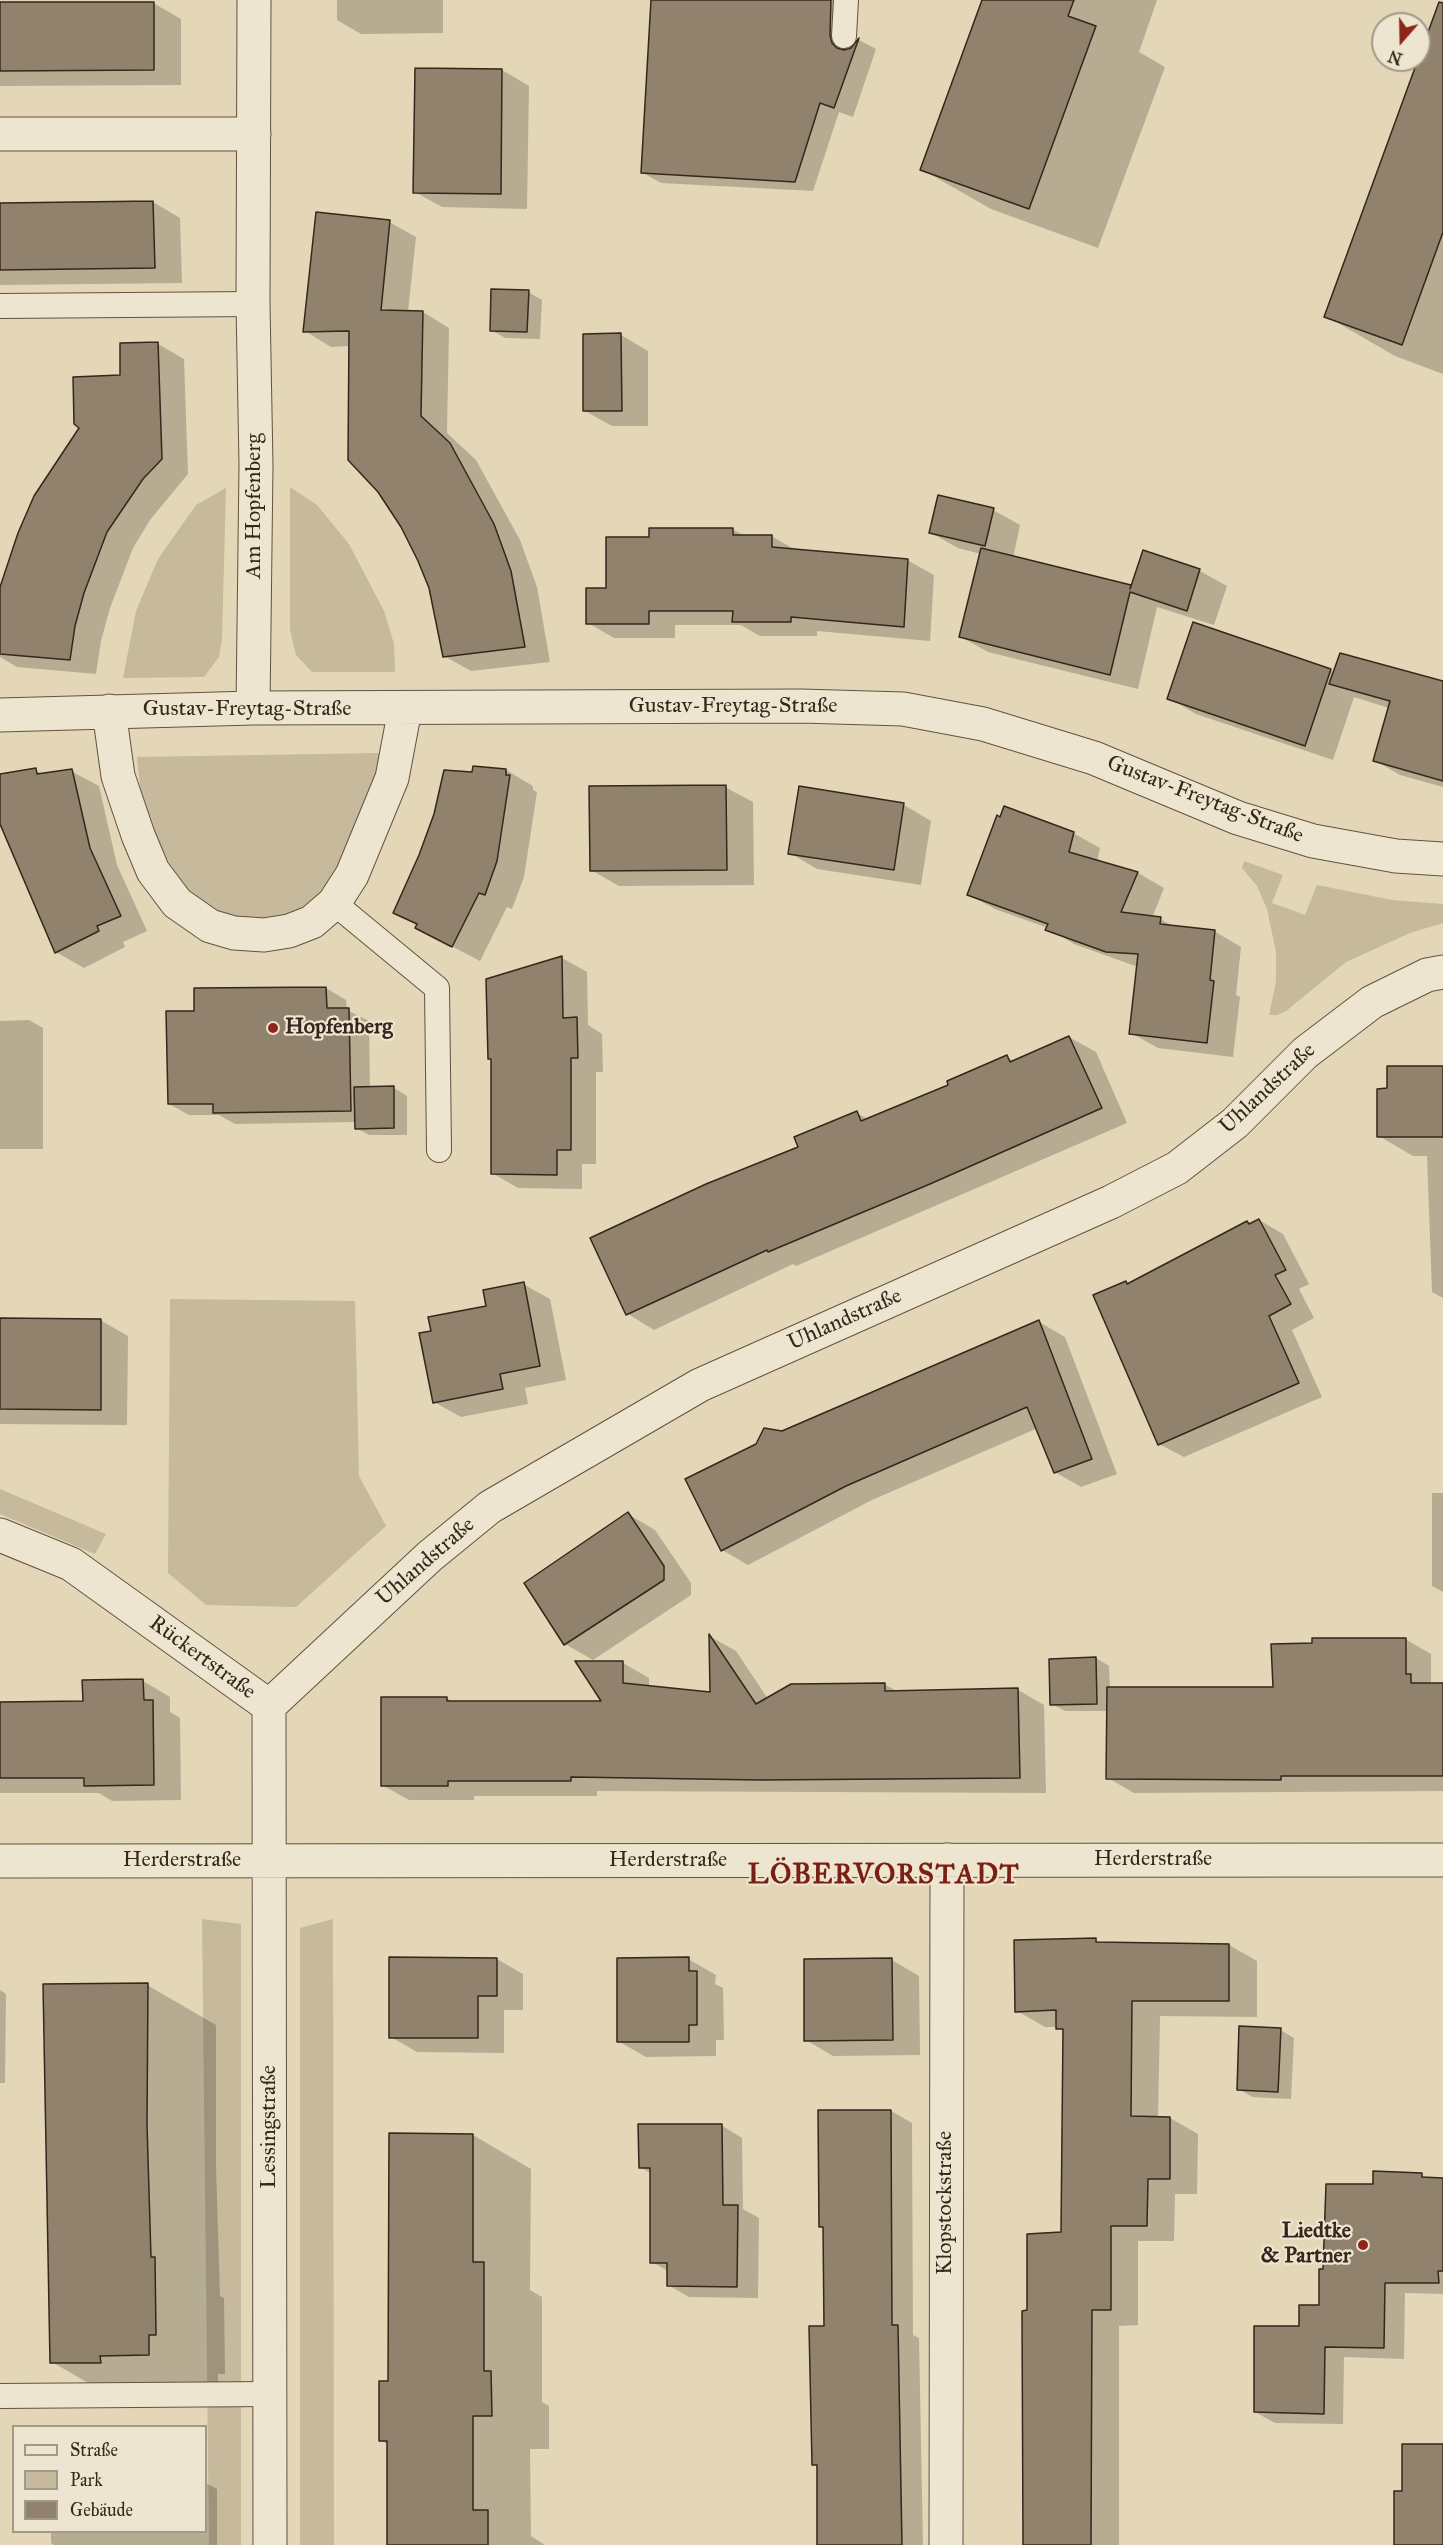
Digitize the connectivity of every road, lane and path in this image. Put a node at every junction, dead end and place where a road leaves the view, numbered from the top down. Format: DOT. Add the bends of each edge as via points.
graph roads {
  1 [pos="254,0"];
  2 [pos="846,0"];
  3 [pos="844,36"];
  4 [pos="0,134"];
  5 [pos="254,134"];
  6 [pos="253,304"];
  7 [pos="0,306"];
  8 [pos="253,708"];
  9 [pos="405,709"];
  10 [pos="109,711"];
  11 [pos="0,715"];
  12 [pos="1443,859"];
  13 [pos="334,903"];
  14 [pos="1443,972"];
  15 [pos="439,1150"];
  16 [pos="0,1535"];
  17 [pos="269,1706"];
  18 [pos="946,1860"];
  19 [pos="1443,1860"];
  20 [pos="0,1861"];
  21 [pos="269,1861"];
  22 [pos="271,2394"];
  23 [pos="0,2396"];
  24 [pos="270,2545"];
  25 [pos="946,2545"];
  1 -- 5 [label="street, Am Hopfenberg"];
  2 -- 3 [label="lane"];
  4 -- 5 [label="street"];
  5 -- 6 [label="street, Am Hopfenberg"];
  6 -- 7 [label="lane"];
  6 -- 8 [label="street, Am Hopfenberg"];
  8 -- 9 [label="street, Gustav-Freytag-Straße"];
  8 -- 10 [label="street, Gustav-Freytag-Straße"];
  9 -- 12 [label="street, Gustav-Freytag-Straße" via="903,709 983,724 1094,758 1238,818 1313,841 1396,856"];
  9 -- 13 [label="street" via="394,773 352,875"];
  10 -- 11 [label="street, Gustav-Freytag-Straße"];
  10 -- 13 [label="street" via="118,776 138,835 153,871 177,903 210,926 264,935 290,932 312,922"];
  13 -- 15 [label="lane" via="437,988"];
  14 -- 17 [label="street, Uhlandstraße" via="1427,975 1372,1002 1305,1053 1235,1123 1177,1168 1111,1202 700,1385 490,1507 430,1556"];
  16 -- 17 [label="street, Rückertstraße" via="70,1564"];
  17 -- 21 [label="street, Rückertstraße"];
  18 -- 19 [label="street, Herderstraße"];
  18 -- 21 [label="street, Herderstraße"];
  18 -- 25 [label="street, Klopstockstraße"];
  20 -- 21 [label="street, Herderstraße"];
  21 -- 22 [label="street, Lessingstraße"];
  22 -- 23 [label="lane"];
  22 -- 24 [label="street, Lessingstraße"];
}
